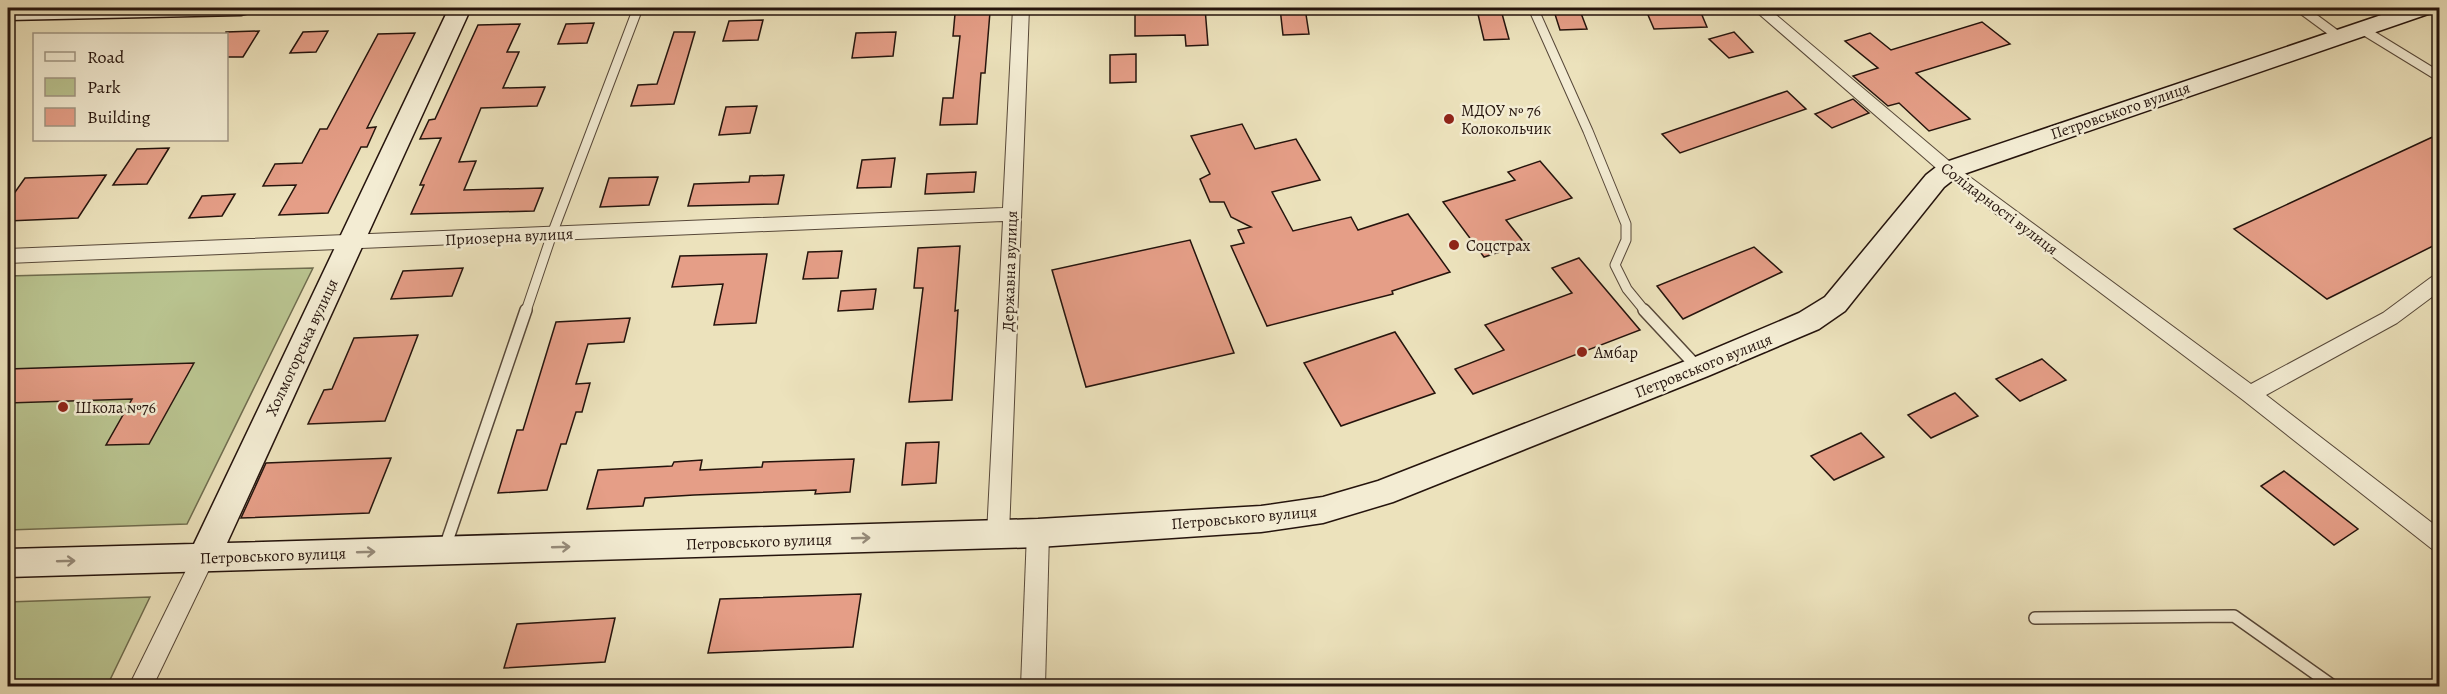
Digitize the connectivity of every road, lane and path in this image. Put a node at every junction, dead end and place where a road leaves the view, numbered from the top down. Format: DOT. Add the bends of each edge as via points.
graph roads {
  1 [pos="242,8"];
  2 [pos="460,8"];
  3 [pos="638,8"];
  4 [pos="1021,8"];
  5 [pos="1533,8"];
  6 [pos="1760,8"];
  7 [pos="2300,8"];
  8 [pos="2423,8"];
  9 [pos="8,13"];
  10 [pos="2349,32"];
  11 [pos="2439,76"];
  12 [pos="1949,170"];
  13 [pos="1011,214"];
  14 [pos="552,234"];
  15 [pos="350,243"];
  16 [pos="8,256"];
  17 [pos="2439,281"];
  18 [pos="1698,368"];
  19 [pos="2250,394"];
  20 [pos="1038,533"];
  21 [pos="998,534"];
  22 [pos="2439,542"];
  23 [pos="444,550"];
  24 [pos="204,557"];
  25 [pos="8,563"];
  26 [pos="2035,618"];
  27 [pos="141,687"];
  28 [pos="1033,687"];
  29 [pos="2333,687"];
  1 -- 9 [label="main road"];
  2 -- 15 [label="main road, Холмогорська вулиця"];
  3 -- 14 [label="lane"];
  4 -- 13 [label="street, Державна вулиця"];
  5 -- 18 [label="lane" via="1626,224 1627,244 1615,265 1616,274"];
  6 -- 12 [label="street, Солідарності вулиця"];
  7 -- 10 [label="lane"];
  8 -- 10 [label="main road, Петровського вулиця"];
  10 -- 11 [label="lane"];
  10 -- 12 [label="main road, Петровського вулиця"];
  12 -- 18 [label="main road, Петровського вулиця" via="1935,181 1848,290 1824,313"];
  12 -- 19 [label="street, Солідарності вулиця"];
  13 -- 14 [label="street, Приозерна вулиця"];
  13 -- 21 [label="street, Державна вулиця"];
  14 -- 15 [label="street, Приозерна вулиця"];
  14 -- 23 [label="lane"];
  15 -- 16 [label="street, Приозерна вулиця"];
  15 -- 24 [label="main road, Холмогорська вулиця"];
  17 -- 19 [label="street" via="2390,318"];
  18 -- 20 [label="main road, Петровського вулиця" via="1382,493 1323,510 1261,519"];
  19 -- 22 [label="street, Солідарності вулиця"];
  20 -- 21 [label="main road, Петровського вулиця"];
  20 -- 28 [label="street"];
  23 -- 21 [label="main road, Петровського вулиця, one-way"];
  24 -- 23 [label="main road, Петровського вулиця, one-way"];
  25 -- 24 [label="main road, Петровського вулиця, one-way"];
  24 -- 27 [label="street, Холмогорська вулиця"];
  26 -- 29 [label="lane" via="2234,616"];
}
